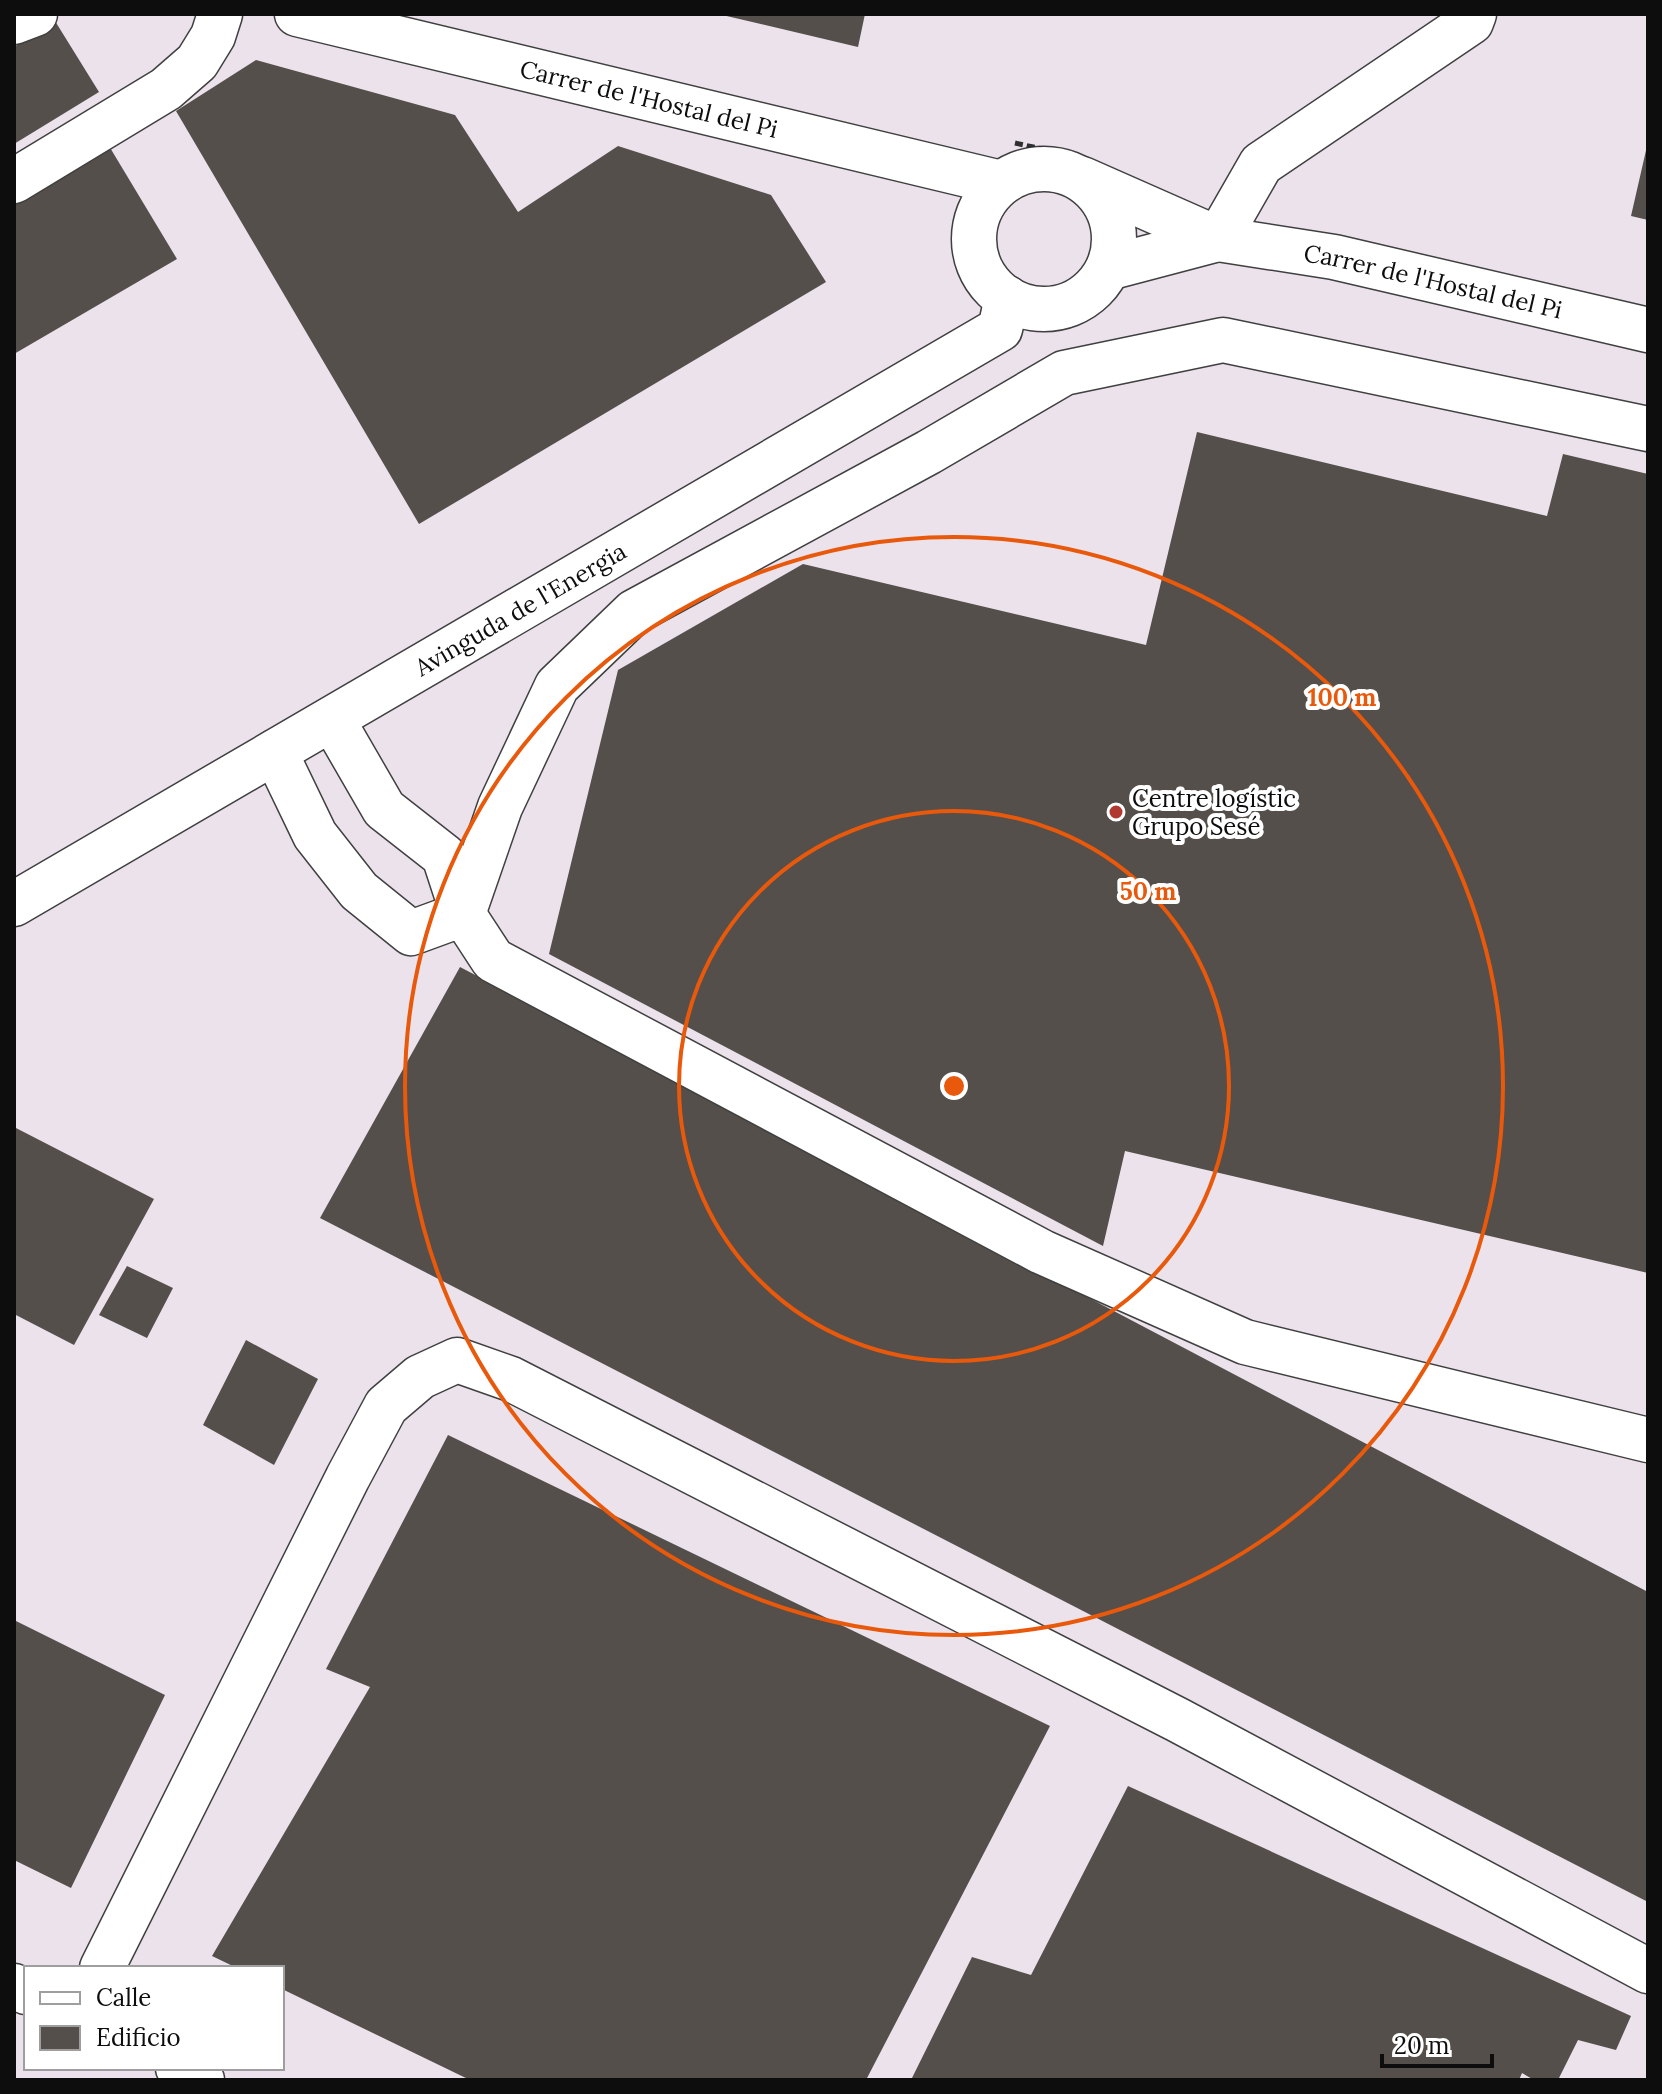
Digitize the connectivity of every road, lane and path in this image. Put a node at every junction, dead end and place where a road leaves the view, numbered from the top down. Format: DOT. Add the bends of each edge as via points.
graph roads {
  1 [pos="35,14"];
  2 [pos="220,14"];
  3 [pos="297,14"];
  4 [pos="1474,14"];
  5 [pos="14,22"];
  6 [pos="1082,179"];
  7 [pos="14,181"];
  8 [pos="1001,183"];
  9 [pos="1218,239"];
  10 [pos="1108,268"];
  11 [pos="1007,298"];
  12 [pos="1648,330"];
  13 [pos="1648,429"];
  14 [pos="332,719"];
  15 [pos="275,752"];
  16 [pos="14,904"];
  17 [pos="463,914"];
  18 [pos="1648,1440"];
  19 [pos="103,1966"];
  20 [pos="1648,1971"];
  21 [pos="182,2070"];
  22 [pos="202,2080"];
  1 -- 5 [label="street"];
  2 -- 7 [label="street" via="197,62 166,89"];
  3 -- 8 [label="street, Carrer de l'Hostal del Pi"];
  4 -- 9 [label="street" via="1471,22 1261,164"];
  6 -- 8 [label="street" via="1041,168"];
  6 -- 9 [label="street, Carrer de l'Hostal del Pi"];
  6 -- 10 [label="street" via="1098,192 1115,228"];
  8 -- 11 [label="street" via="985,200 974,243 990,284"];
  9 -- 10 [label="street, Carrer de l'Hostal del Pi"];
  9 -- 12 [label="street, Carrer de l'Hostal del Pi" via="1334,257"];
  10 -- 11 [label="street" via="1095,288 1052,309 1029,308"];
  11 -- 14 [label="street, Avinguda de l'Energia" via="1000,329"];
  13 -- 17 [label="street" via="1223,340 1064,373 634,612 557,686 500,807"];
  14 -- 15 [label="street, Avinguda de l'Energia"];
  14 -- 17 [label="street" via="384,809 444,856"];
  15 -- 16 [label="street, Avinguda de l'Energia"];
  15 -- 17 [label="street" via="315,835 359,891 411,933"];
  17 -- 18 [label="street" via="493,960 1042,1252 1245,1342"];
  19 -- 20 [label="street" via="386,1406 420,1377 457,1360 511,1379 1178,1720"];
  21 -- 22 [label="street"];
}
